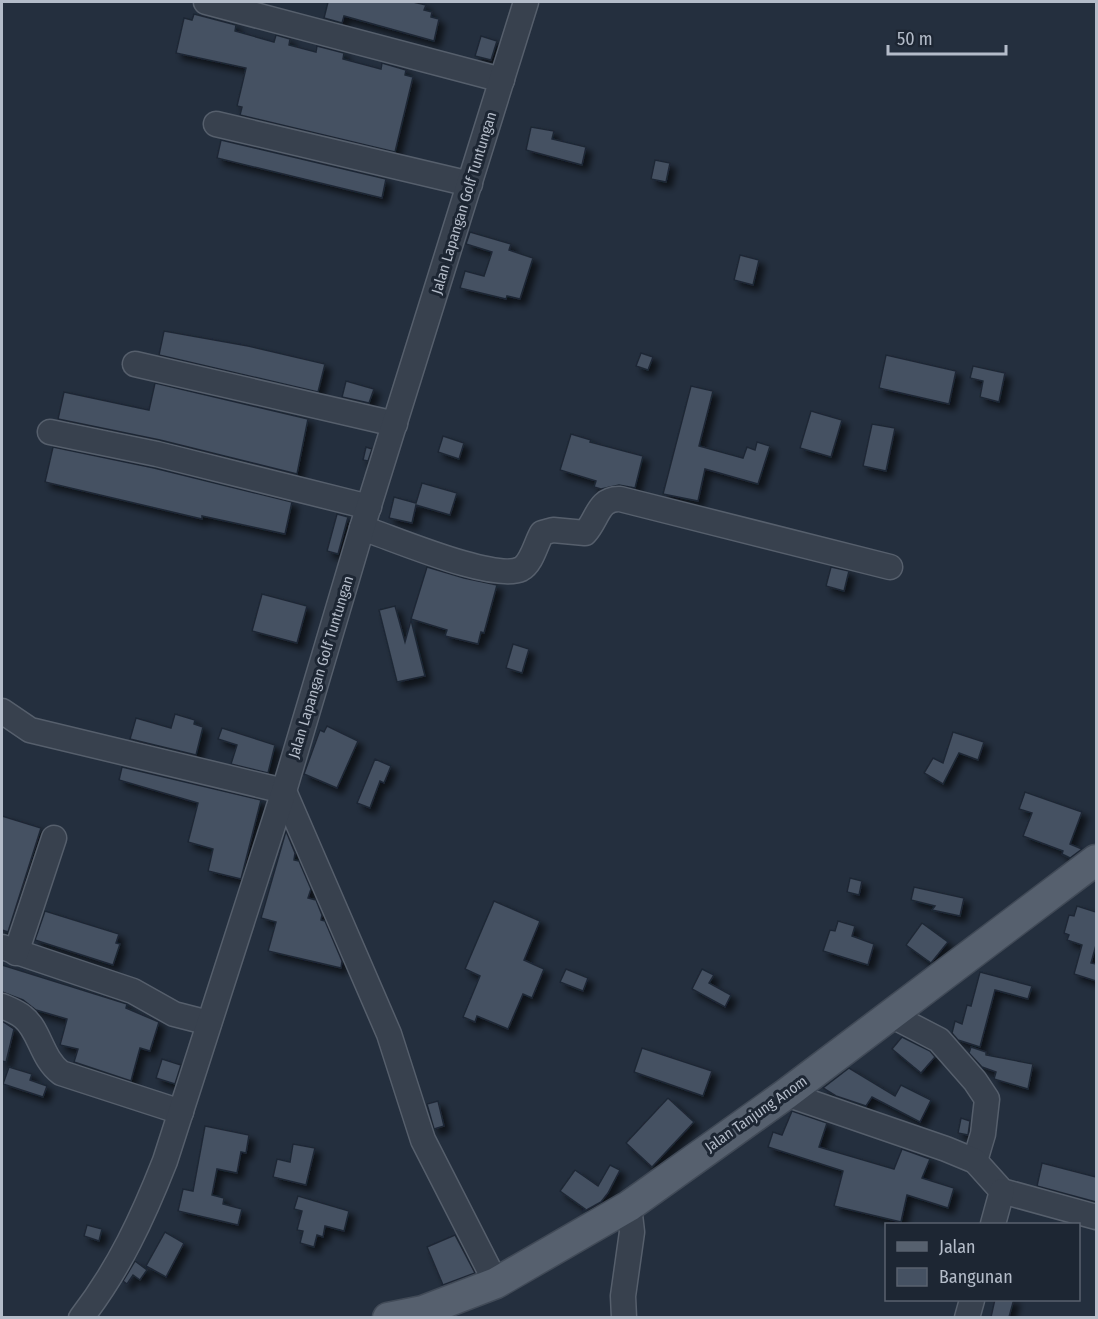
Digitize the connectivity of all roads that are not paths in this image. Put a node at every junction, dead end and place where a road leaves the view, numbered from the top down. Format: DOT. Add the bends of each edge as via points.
graph roads {
  1 [pos="206,2"];
  2 [pos="526,2"];
  3 [pos="502,80"];
  4 [pos="216,124"];
  5 [pos="470,184"];
  6 [pos="135,364"];
  7 [pos="395,424"];
  8 [pos="50,432"];
  9 [pos="366,518"];
  10 [pos="890,567"];
  11 [pos="2,711"];
  12 [pos="284,791"];
  13 [pos="54,838"];
  14 [pos="1096,860"];
  15 [pos="9,950"];
  16 [pos="2,1006"];
  17 [pos="891,1015"];
  18 [pos="209,1023"];
  19 [pos="786,1094"];
  20 [pos="181,1112"];
  21 [pos="975,1161"];
  22 [pos="1002,1191"];
  23 [pos="629,1206"];
  24 [pos="1096,1217"];
  25 [pos="993,1223"];
  26 [pos="496,1283"];
  27 [pos="971,1301"];
  28 [pos="427,1314"];
  29 [pos="81,1317"];
  30 [pos="388,1317"];
  31 [pos="624,1317"];
  32 [pos="967,1317"];
  1 -- 3 [label="street"];
  2 -- 3 [label="street, Jalan Lapangan Golf Tuntungan"];
  3 -- 5 [label="street, Jalan Lapangan Golf Tuntungan"];
  4 -- 5 [label="street"];
  5 -- 7 [label="street, Jalan Lapangan Golf Tuntungan"];
  6 -- 7 [label="street"];
  7 -- 9 [label="street, Jalan Lapangan Golf Tuntungan"];
  8 -- 9 [label="street" via="157,454"];
  9 -- 10 [label="street" via="483,569 514,570 527,563 542,533 585,533 602,504 620,499"];
  9 -- 12 [label="street, Jalan Lapangan Golf Tuntungan"];
  11 -- 12 [label="street" via="30,730"];
  12 -- 18 [label="street, Jalan Lapangan Golf Tuntungan"];
  12 -- 26 [label="street" via="389,1034 423,1140"];
  13 -- 15 [label="street"];
  14 -- 17 [label="main road, Jalan Tanjung Anom"];
  15 -- 18 [label="street" via="133,991 174,1014"];
  16 -- 20 [label="street" via="28,1021 47,1059 61,1073"];
  17 -- 19 [label="main road, Jalan Tanjung Anom"];
  17 -- 21 [label="street" via="939,1040 987,1099"];
  18 -- 20 [label="street, Jalan Lapangan Golf Tuntungan"];
  19 -- 21 [label="street"];
  19 -- 23 [label="main road, Jalan Tanjung Anom"];
  20 -- 29 [label="street, Jalan Lapangan Golf Tuntungan" via="144,1214 123,1258"];
  21 -- 22 [label="street"];
  22 -- 24 [label="street"];
  22 -- 25 [label="street"];
  23 -- 26 [label="main road, Jalan Tanjung Anom"];
  23 -- 31 [label="street" via="632,1232 622,1296"];
  26 -- 28 [label="main road, Jalan Tanjung Anom"];
  27 -- 32 [label="street"];
  28 -- 30 [label="main road, Jalan Tanjung Anom"];
}
